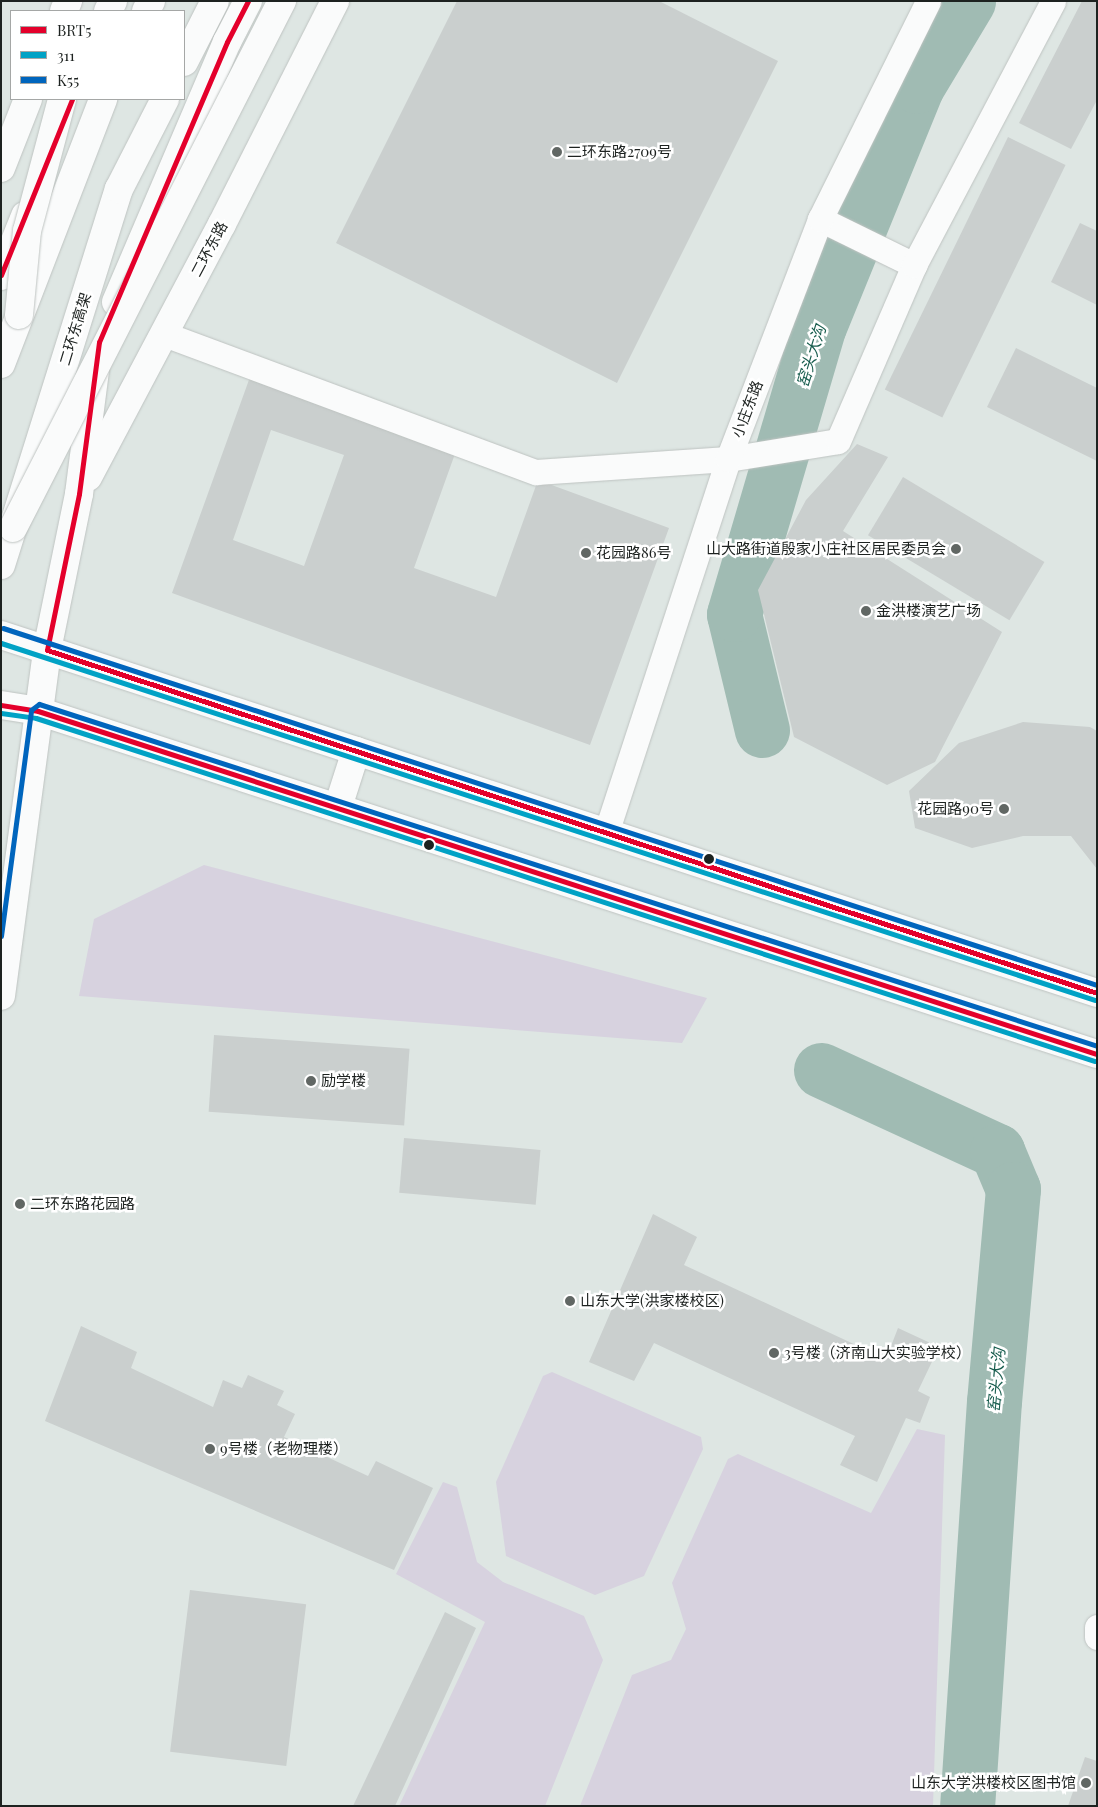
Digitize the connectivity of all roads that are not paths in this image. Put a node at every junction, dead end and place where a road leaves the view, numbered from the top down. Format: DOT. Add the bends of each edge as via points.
graph roads {
  1 [pos="215,1"];
  2 [pos="248,1"];
  3 [pos="282,1"];
  4 [pos="335,1"];
  5 [pos="928,1"];
  6 [pos="1053,1"];
  7 [pos="185,60"];
  8 [pos="28,100"];
  9 [pos="62,100"];
  10 [pos="72,100"];
  11 [pos="103,100"];
  12 [pos="164,100"];
  13 [pos="1,168"];
  14 [pos="828,222"];
  15 [pos="914,265"];
  16 [pos="1,276"];
  17 [pos="19,315"];
  18 [pos="164,334"];
  19 [pos="1,364"];
  20 [pos="728,459"];
  21 [pos="79,494"];
  22 [pos="13,528"];
  23 [pos="1,565"];
  24 [pos="1,635"];
  25 [pos="46,650"];
  26 [pos="1,705"];
  27 [pos="38,711"];
  28 [pos="356,751"];
  29 [pos="338,807"];
  30 [pos="606,833"];
  31 [pos="1097,993"];
  32 [pos="1,996"];
  33 [pos="1097,1054"];
  34 [pos="1097,1627"];
  35 [pos="1097,1637"];
  1 -- 7 [label="main road"];
  2 -- 21 [label="main road, 二环东路" via="227,42 99,342"];
  3 -- 22 [label="main road, bridge"];
  4 -- 18 [label="main road, 二环东路"];
  5 -- 14 [label="street, 小庄东路"];
  6 -- 15 [label="street"];
  8 -- 13 [label="main road"];
  9 -- 17 [label="main road, bridge" via="27,231"];
  10 -- 16 [label="main road"];
  11 -- 17 [label="main road, bridge"];
  12 -- 22 [label="main road, 二环东高架, bridge" via="119,189"];
  14 -- 15 [label="street"];
  14 -- 20 [label="street, 小庄东路"];
  15 -- 20 [label="street" via="838,441"];
  17 -- 19 [label="main road"];
  18 -- 20 [label="street" via="536,472"];
  18 -- 21 [label="main road, 二环东路"];
  20 -- 30 [label="street, 小庄东路"];
  21 -- 25 [label="main road, 二环东路"];
  22 -- 23 [label="main road, 二环东高架"];
  24 -- 25 [label="main road"];
  25 -- 27 [label="main road, 二环东路"];
  25 -- 28 [label="main road"];
  26 -- 27 [label="main road"];
  27 -- 29 [label="main road"];
  27 -- 32 [label="main road, 二环东路"];
  28 -- 29 [label="main road"];
  28 -- 30 [label="main road"];
  29 -- 33 [label="main road"];
  30 -- 31 [label="main road"];
  34 -- 35 [label="street"];
}
